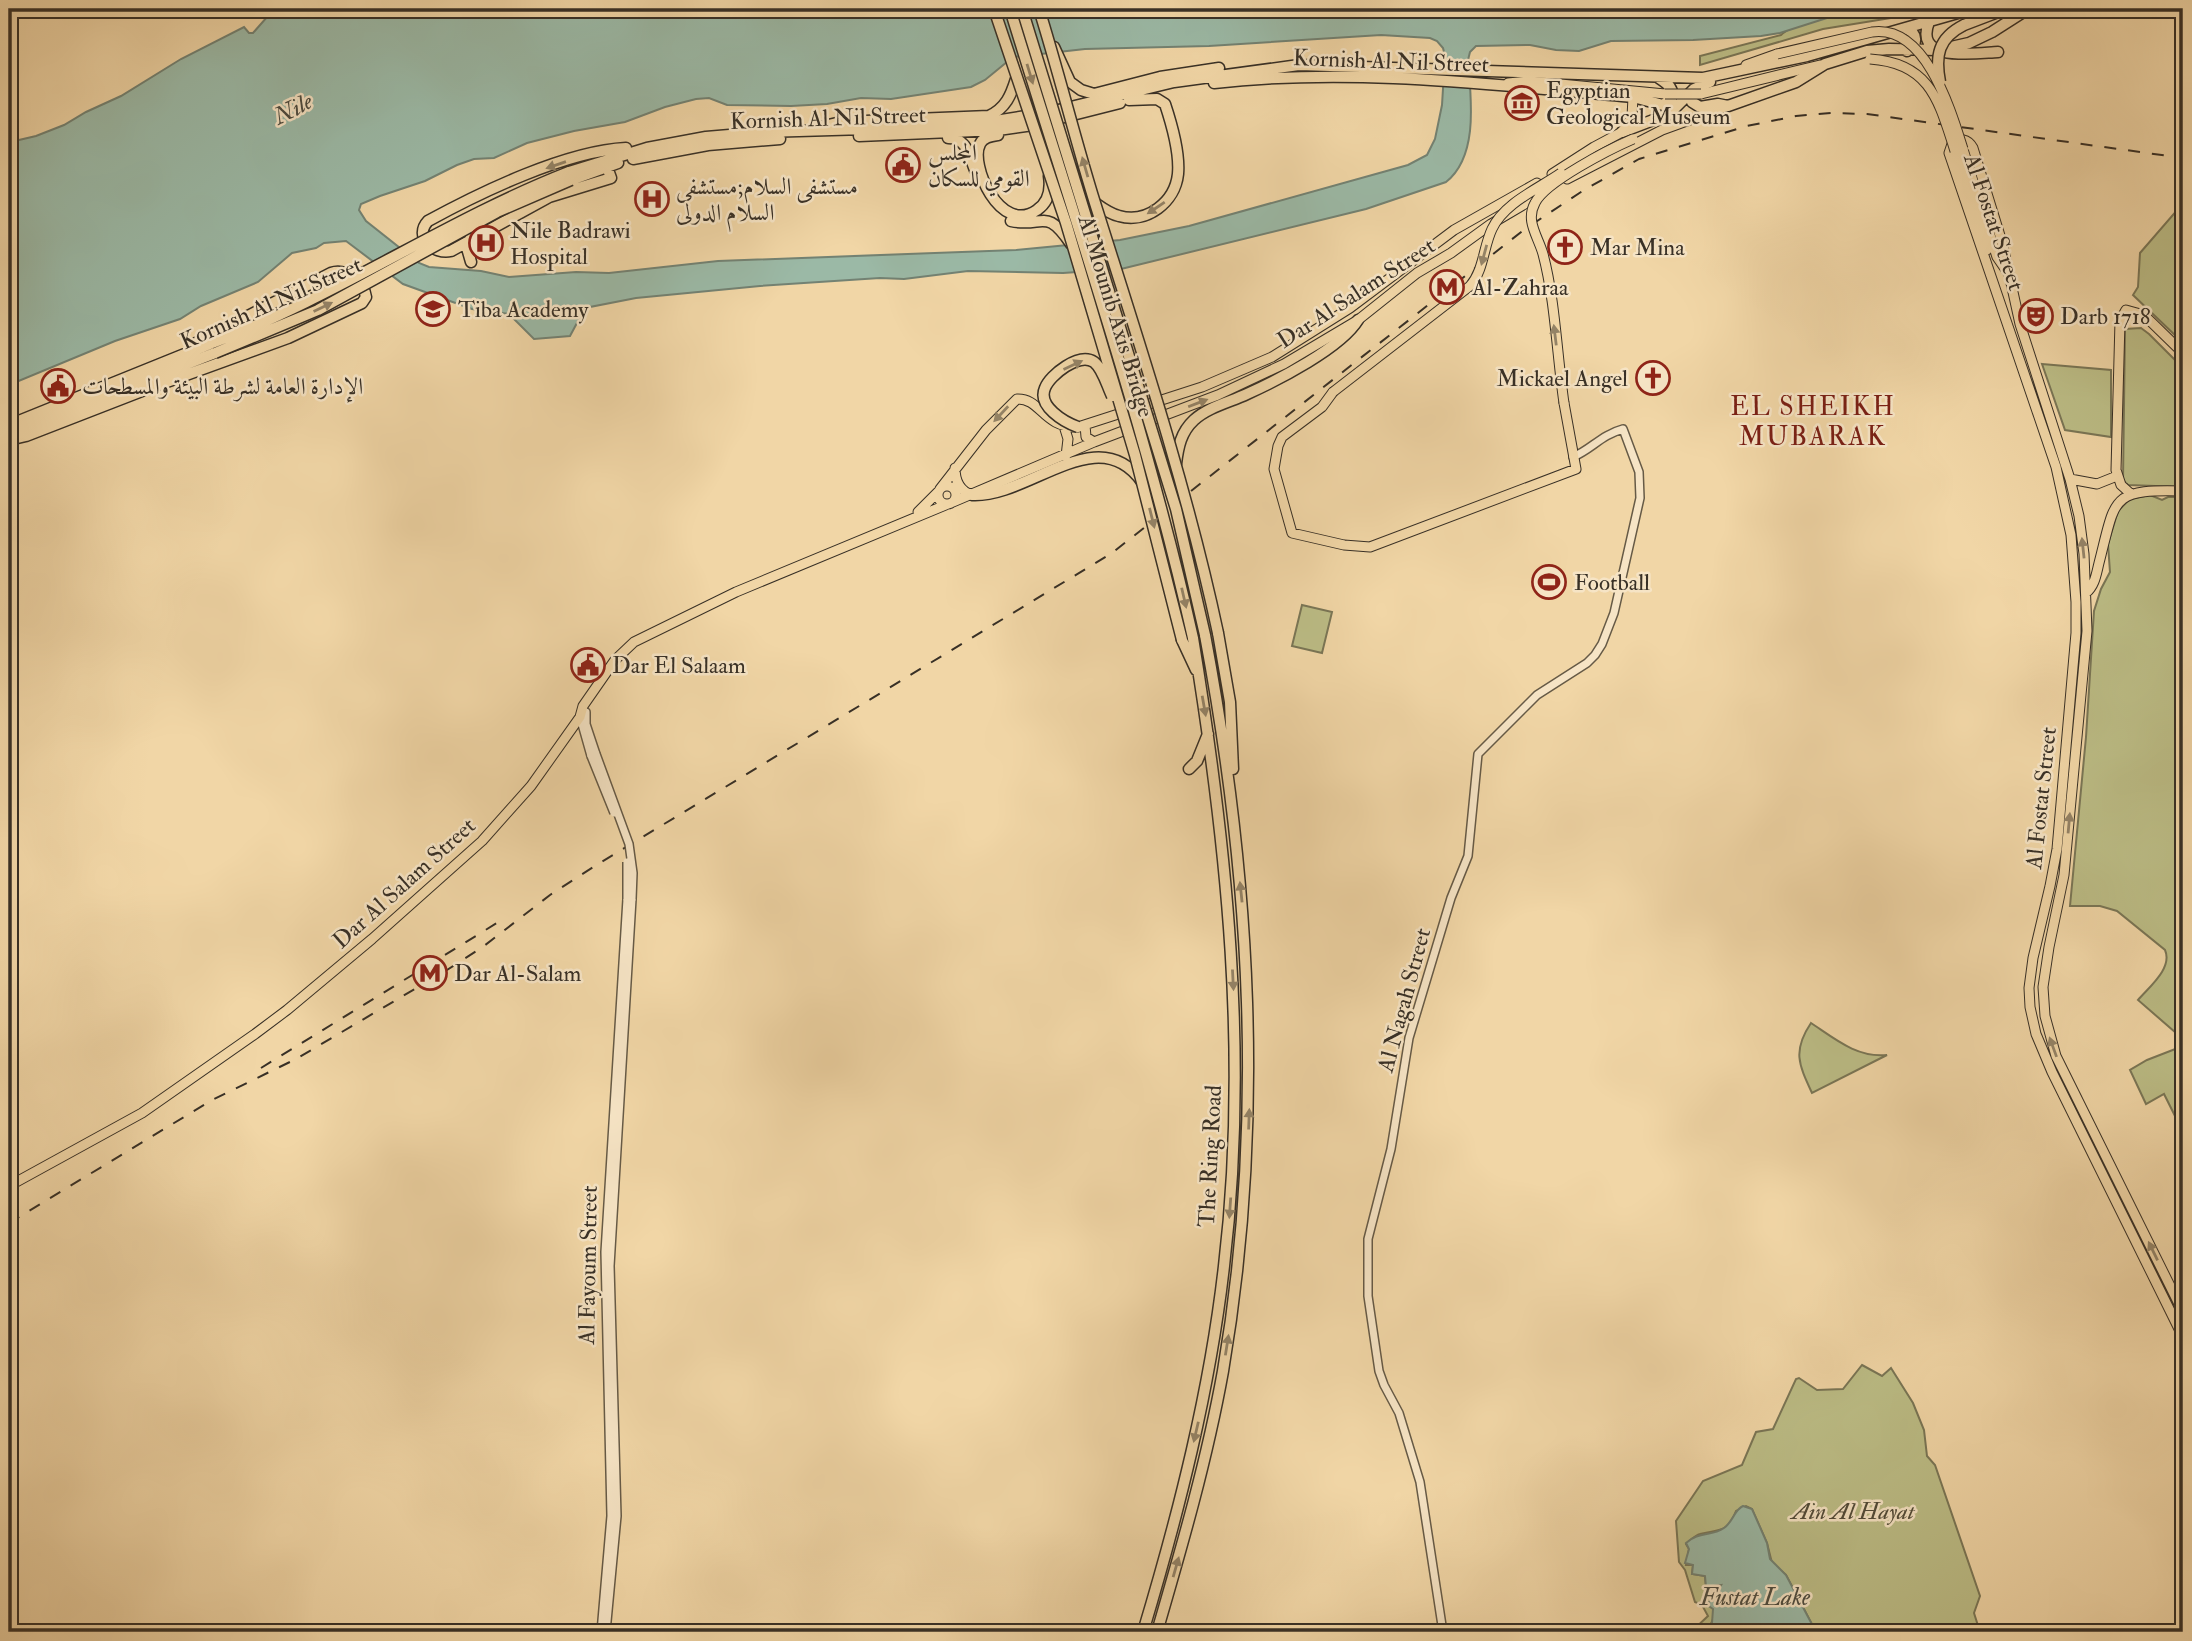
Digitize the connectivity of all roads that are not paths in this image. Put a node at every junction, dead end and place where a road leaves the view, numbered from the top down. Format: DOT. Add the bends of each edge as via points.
graph roads {
  1 [pos="994,9"];
  2 [pos="1010,9"];
  3 [pos="1023,9"];
  4 [pos="1039,9"];
  5 [pos="1972,9"];
  6 [pos="2006,9"];
  7 [pos="2028,9"];
  8 [pos="1929,22"];
  9 [pos="1906,29"];
  10 [pos="1048,39"];
  11 [pos="1938,50"];
  12 [pos="1907,51"];
  13 [pos="1998,52"];
  14 [pos="1825,64"];
  15 [pos="1299,65"];
  16 [pos="1748,68"];
  17 [pos="1725,73"];
  18 [pos="1657,77"];
  19 [pos="1016,79"];
  20 [pos="1940,82"];
  21 [pos="1496,85"];
  22 [pos="1689,94"];
  23 [pos="1633,97"];
  24 [pos="1129,100"];
  25 [pos="1728,106"];
  26 [pos="1033,125"];
  27 [pos="1662,130"];
  28 [pos="812,131"];
  29 [pos="1622,132"];
  30 [pos="920,135"];
  31 [pos="647,148"];
  32 [pos="1959,150"];
  33 [pos="1046,163"];
  34 [pos="607,167"];
  35 [pos="977,168"];
  36 [pos="570,176"];
  37 [pos="1095,203"];
  38 [pos="1454,230"];
  39 [pos="470,239"];
  40 [pos="1466,242"];
  41 [pos="1435,243"];
  42 [pos="1072,246"];
  43 [pos="1446,257"];
  44 [pos="471,262"];
  45 [pos="2011,277"];
  46 [pos="1994,281"];
  47 [pos="1358,320"];
  48 [pos="214,348"];
  49 [pos="2183,353"];
  50 [pos="187,354"];
  51 [pos="136,383"];
  52 [pos="128,396"];
  53 [pos="9,425"];
  54 [pos="1064,426"];
  55 [pos="1081,426"];
  56 [pos="9,433"];
  57 [pos="1129,437"];
  58 [pos="9,440"];
  59 [pos="1094,442"];
  60 [pos="1066,456"];
  61 [pos="1575,463"];
  62 [pos="1176,464"];
  63 [pos="956,468"];
  64 [pos="2117,476"];
  65 [pos="2070,478"];
  66 [pos="1143,484"];
  67 [pos="939,491"];
  68 [pos="2183,491"];
  69 [pos="2131,494"];
  70 [pos="972,495"];
  71 [pos="950,503"];
  72 [pos="908,519"];
  73 [pos="2086,593"];
  74 [pos="1218,633"];
  75 [pos="1205,635"];
  76 [pos="1188,639"];
  77 [pos="583,715"];
  78 [pos="1208,732"];
  79 [pos="1189,769"];
  80 [pos="1229,789"];
  81 [pos="629,899"];
  82 [pos="2046,907"];
  83 [pos="2058,909"];
  84 [pos="2041,925"];
  85 [pos="2053,927"];
  86 [pos="9,1186"];
  87 [pos="2183,1312"];
  88 [pos="2183,1337"];
  89 [pos="600,1632"];
  90 [pos="606,1632"];
  91 [pos="1143,1632"];
  92 [pos="1157,1632"];
  93 [pos="1443,1632"];
  1 -- 19 [label="highway, Al Mounib Axis Bridge, bridge"];
  2 -- 76 [label="highway, Al Mounib Axis Bridge, one-way, bridge" via="1137,418 1173,549"];
  3 -- 75 [label="highway, Al Mounib Axis Bridge, bridge" via="1176,509"];
  4 -- 10 [label="highway, Al Mounib Axis Bridge, bridge"];
  5 -- 8 [label="highway, Kornish Al Nil Street"];
  6 -- 20 [label="highway, bridge" via="1960,27 1948,37 1937,60"];
  7 -- 11 [label="highway" via="1985,36"];
  8 -- 9 [label="highway, Kornish Al Nil Street"];
  8 -- 11 [label="highway" via="1928,40"];
  9 -- 12 [label="highway" via="1913,32 1915,40"];
  9 -- 16 [label="highway, Kornish Al Nil Street"];
  10 -- 15 [label="highway, bridge" via="1070,82 1087,93 1198,71 1284,61"];
  37 -- 10 [label="highway, Al Mounib Axis Bridge, one-way, bridge"];
  11 -- 12 [label="highway"];
  11 -- 13 [label="highway"];
  12 -- 14 [label="highway" via="1867,51"];
  14 -- 21 [label="main road, bridge" via="1693,94 1529,81"];
  14 -- 25 [label="highway" via="1796,82"];
  14 -- 32 [label="main road, bridge" via="1870,59 1902,65 1927,83"];
  15 -- 18 [label="highway, Kornish Al Nil Street"];
  15 -- 28 [label="highway, Kornish Al Nil Street" via="1174,82 1050,113 989,122"];
  16 -- 17 [label="highway, Kornish Al Nil Street"];
  16 -- 22 [label="highway" via="1702,84"];
  17 -- 18 [label="highway, Kornish Al Nil Street" via="1696,79"];
  17 -- 20 [label="main road, bridge" via="1777,54 1887,31 1909,43"];
  18 -- 23 [label="highway, Kornish Al Nil Street" via="1672,90 1668,103"];
  19 -- 28 [label="highway" via="1008,101 989,116 834,123"];
  19 -- 33 [label="highway, Al Mounib Axis Bridge, bridge"];
  20 -- 32 [label="main road, bridge"];
  21 -- 23 [label="highway, Kornish Al Nil Street"];
  21 -- 24 [label="highway, Kornish Al Nil Street" via="1322,76 1185,87"];
  22 -- 25 [label="highway" via="1700,107"];
  22 -- 29 [label="highway" via="1669,114"];
  23 -- 29 [label="main road" via="1633,117"];
  24 -- 26 [label="highway, Kornish Al Nil Street"];
  24 -- 37 [label="highway, one-way" via="1161,101 1168,113 1178,167 1176,185 1165,202 1139,216 1118,216"];
  25 -- 27 [label="main road, Dar Al Salam Street"];
  26 -- 30 [label="highway, Kornish Al Nil Street"];
  26 -- 35 [label="highway" via="984,139"];
  27 -- 40 [label="main road, Dar Al Salam Street" via="1592,164"];
  61 -- 27 [label="main road, one-way, bridge" via="1547,275 1532,226 1532,209 1543,192 1605,152"];
  28 -- 31 [label="highway, Kornish Al Nil Street" via="736,134"];
  29 -- 38 [label="main road, Dar Al Salam Street"];
  29 -- 61 [label="main road, one-way, bridge" via="1510,206 1489,234 1470,286 1282,437 1274,469 1292,533 1362,547"];
  30 -- 34 [label="highway, Kornish Al Nil Street" via="745,141 683,148"];
  30 -- 35 [label="highway" via="961,141"];
  31 -- 36 [label="highway, Kornish Al Nil Street"];
  31 -- 39 [label="highway, one-way" via="597,152 530,174 479,194 423,228 423,237 438,252 451,251"];
  32 -- 45 [label="main road" via="1997,257"];
  32 -- 46 [label="main road"];
  33 -- 35 [label="highway, bridge" via="1048,197 1037,210 1021,216 998,206"];
  33 -- 42 [label="highway, Al Mounib Axis Bridge, bridge"];
  34 -- 36 [label="highway, Kornish Al Nil Street"];
  34 -- 39 [label="highway" via="611,178 549,197"];
  35 -- 42 [label="highway" via="988,202 998,215 1019,223 1050,221"];
  36 -- 48 [label="highway, Kornish Al Nil Street, bridge" via="318,310"];
  37 -- 62 [label="highway, Al Mounib Axis Bridge, bridge"];
  38 -- 40 [label="main road" via="1456,240"];
  38 -- 41 [label="main road, Dar Al Salam Street"];
  39 -- 44 [label="highway"];
  40 -- 43 [label="main road, Dar Al Salam Street"];
  41 -- 43 [label="main road" via="1443,247"];
  41 -- 55 [label="main road, Dar Al Salam Street" via="1359,302 1272,357 1217,382"];
  42 -- 57 [label="highway, Al Mounib Axis Bridge, bridge"];
  43 -- 47 [label="main road, Dar Al Salam Street"];
  45 -- 46 [label="main road, Al Fostat Street" via="1973,148 1966,140 1957,140 1949,153"];
  45 -- 65 [label="main road, Al Fostat Street" via="2020,324"];
  46 -- 82 [label="main road, Al Fostat Street" via="2056,467 2071,535 2074,659 2057,849"];
  59 -- 47 [label="main road, Dar Al Salam Street, one-way" via="1254,379"];
  47 -- 62 [label="highway" via="1342,340 1319,355 1201,414 1181,439"];
  48 -- 50 [label="highway, Kornish Al Nil Street"];
  48 -- 51 [label="highway, Kornish Al Nil Street"];
  49 -- 64 [label="main road" via="2144,315 2126,310 2120,321"];
  50 -- 52 [label="highway" via="202,339 337,271 348,274 366,294 362,303 288,338"];
  50 -- 53 [label="highway, Kornish Al Nil Street"];
  51 -- 52 [label="highway"];
  51 -- 56 [label="highway, Kornish Al Nil Street"];
  52 -- 58 [label="highway"];
  54 -- 55 [label="main road, Dar Al Salam Street"];
  54 -- 60 [label="main road"];
  54 -- 63 [label="main road, Dar Al Salam Street, one-way" via="1047,418 1032,402 1017,399"];
  55 -- 57 [label="highway, one-way, bridge" via="1054,413 1044,391 1066,365 1090,360 1100,369"];
  55 -- 59 [label="main road"];
  57 -- 66 [label="highway, Al Mounib Axis Bridge, bridge"];
  59 -- 60 [label="main road, Dar Al Salam Street"];
  60 -- 70 [label="main road, Dar Al Salam Street"];
  61 -- 93 [label="street, Al Nagah Street" via="1600,438 1623,429 1639,472 1640,498 1614,613 1595,655 1537,695 1478,754 1468,856 1409,1038 1391,1150 1368,1239 1368,1296 1382,1380 1399,1413 1420,1482"];
  62 -- 74 [label="highway, Al Mounib Axis Bridge, bridge"];
  63 -- 67 [label="main road, Dar Al Salam Street"];
  63 -- 70 [label="main road" via="959,486"];
  64 -- 65 [label="main road" via="2098,484"];
  64 -- 69 [label="main road"];
  73 -- 65 [label="main road, Al Fostat Street, one-way" via="2081,529"];
  66 -- 70 [label="highway" via="1125,464 1096,456 1001,492"];
  66 -- 76 [label="highway, Al Mounib Axis Bridge, one-way, bridge"];
  67 -- 71 [label="main road" via="940,501"];
  67 -- 71 [label="main road" via="946,486 954,490 956,496"];
  67 -- 72 [label="main road, Dar Al Salam Street"];
  68 -- 69 [label="main road"];
  69 -- 73 [label="main road" via="2112,513 2095,582"];
  70 -- 71 [label="main road, Dar Al Salam Street"];
  71 -- 72 [label="main road, Dar Al Salam Street"];
  72 -- 77 [label="main road, Dar Al Salam Street" via="638,639 589,696"];
  83 -- 73 [label="main road, Al Fostat Street, one-way" via="2087,631"];
  74 -- 80 [label="highway, The Ring Road" via="1231,716 1233,774"];
  75 -- 80 [label="highway, The Ring Road"];
  76 -- 78 [label="highway, The Ring Road, one-way"];
  77 -- 81 [label="street, bridge" via="593,755 629,844 633,873"];
  77 -- 86 [label="main road, Dar Al Salam Street" via="504,819 387,926 255,1034 142,1113"];
  78 -- 79 [label="highway"];
  78 -- 91 [label="highway, The Ring Road, one-way" via="1234,995 1235,1129 1229,1220 1200,1414 1170,1543"];
  92 -- 80 [label="highway, The Ring Road, one-way" via="1214,1416 1243,1221 1249,1003"];
  81 -- 89 [label="street, Al Fayoum Street" via="605,1252 611,1517"];
  81 -- 90 [label="street, Al Fayoum Street" via="610,1266 617,1516"];
  82 -- 83 [label="main road"];
  82 -- 84 [label="main road, Al Fostat Street"];
  83 -- 85 [label="main road, Al Fostat Street"];
  84 -- 85 [label="main road"];
  84 -- 88 [label="main road, Al Fostat Street" via="2029,988 2036,1034"];
  87 -- 85 [label="main road, Al Fostat Street, one-way" via="2053,1048 2043,997"];
}
